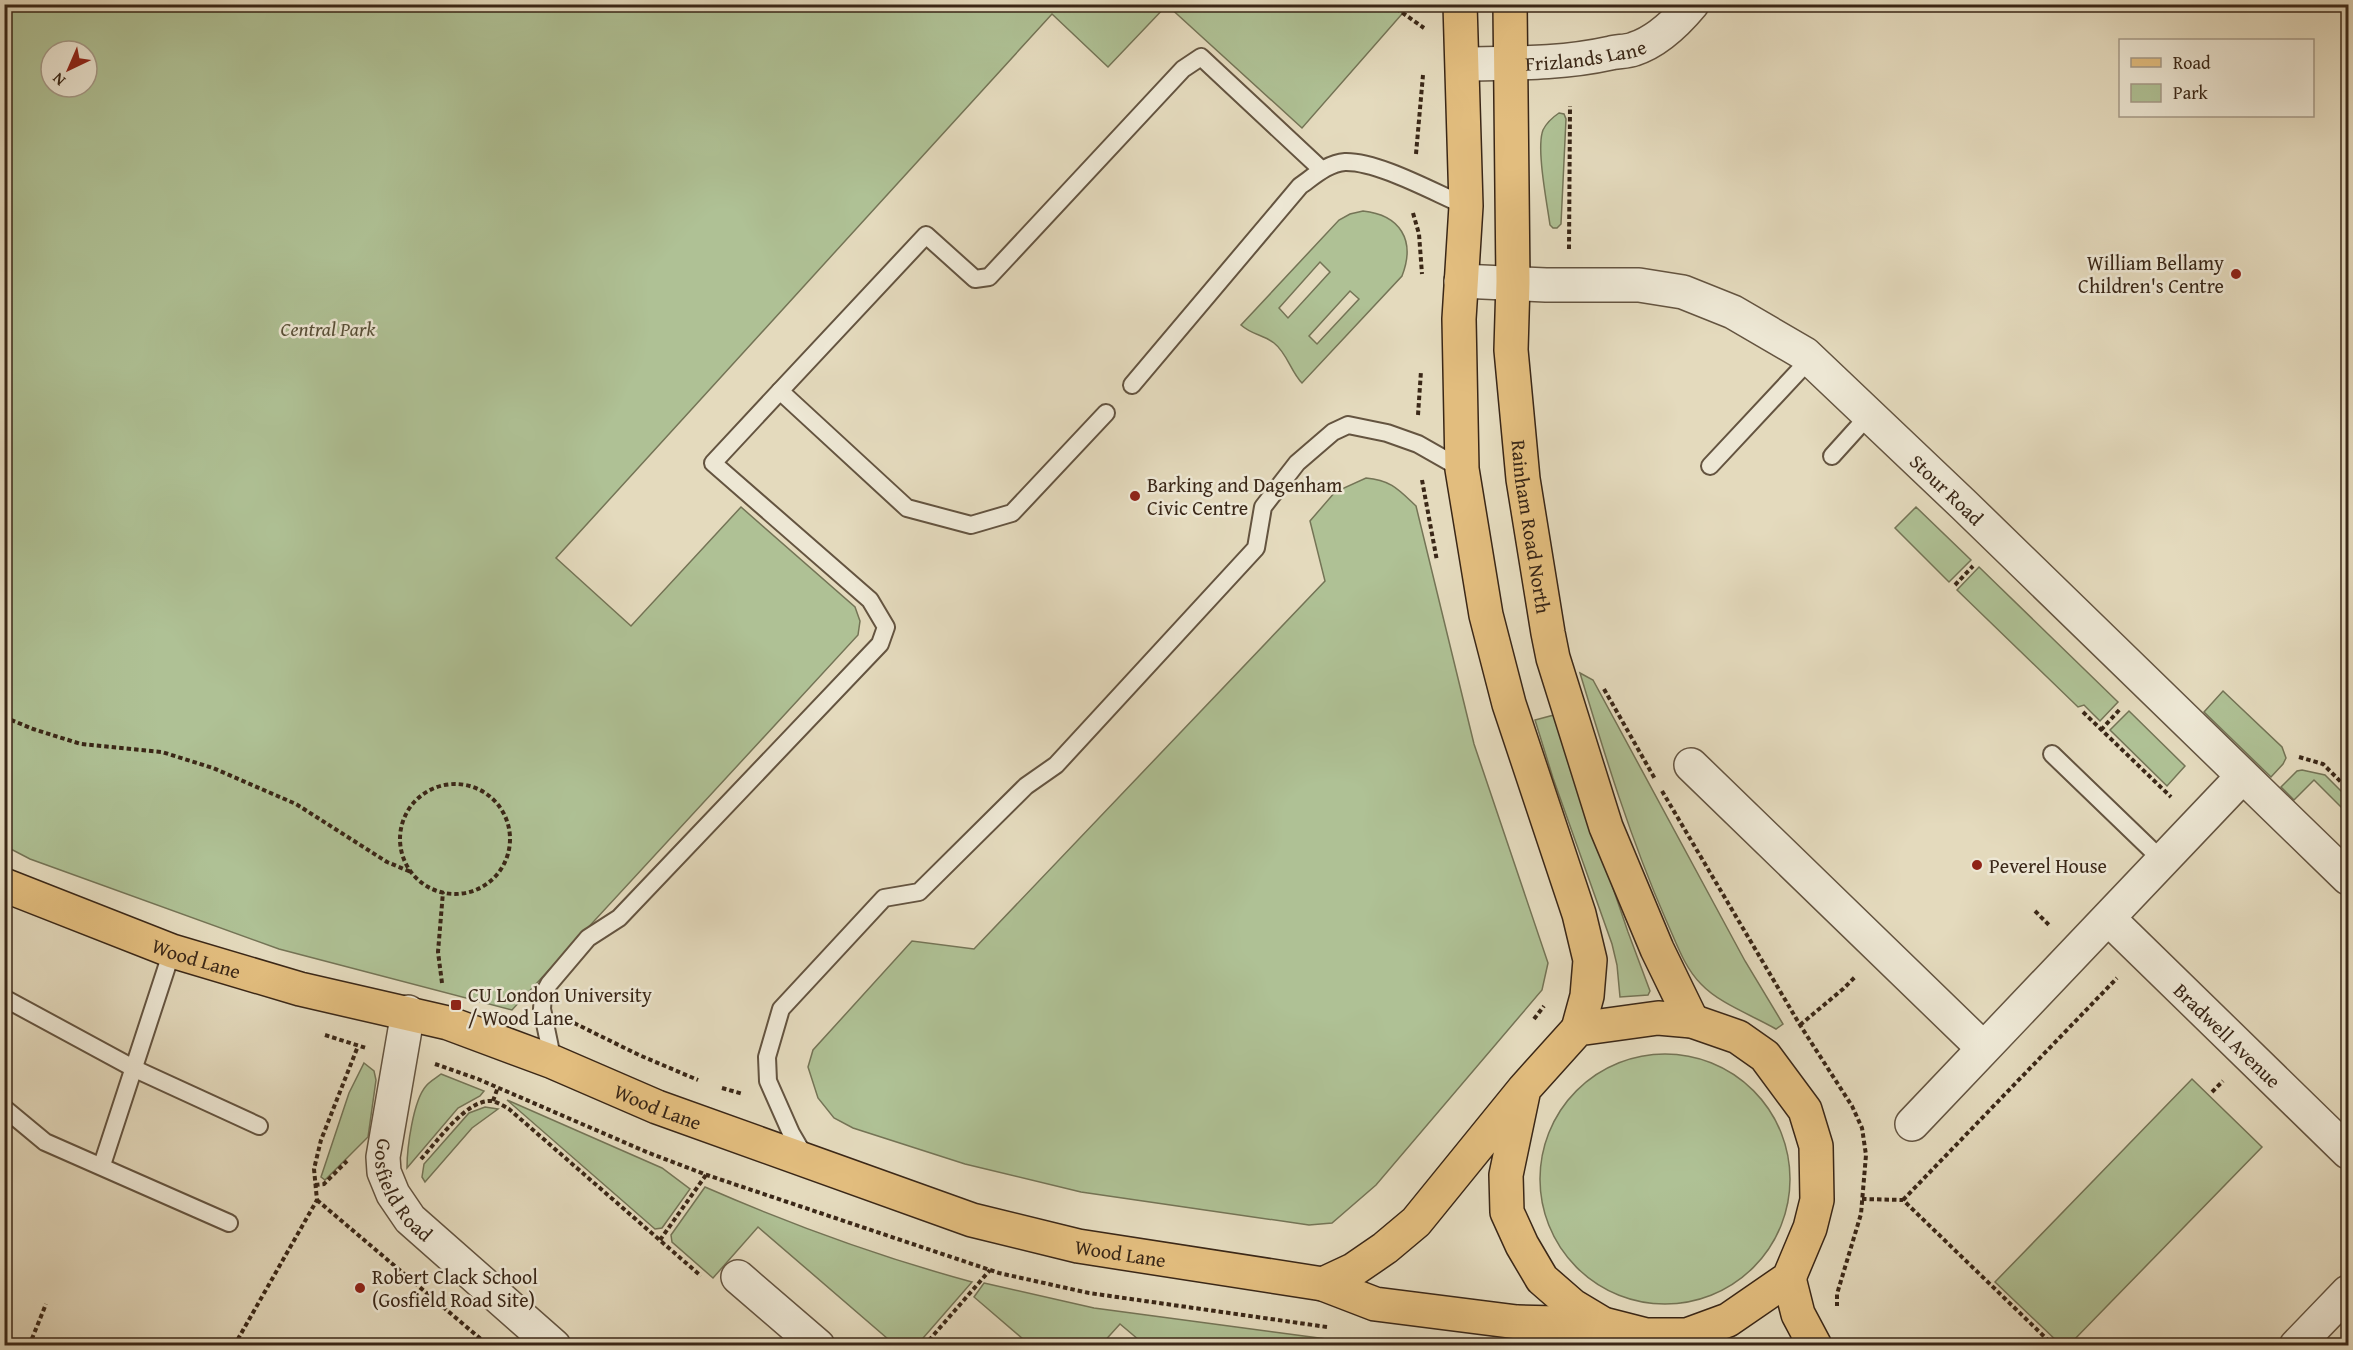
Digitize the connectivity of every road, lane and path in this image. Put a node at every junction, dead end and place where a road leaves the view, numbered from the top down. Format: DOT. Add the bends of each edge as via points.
graph roads {
  1 [pos="1390,4"];
  2 [pos="1460,4"];
  3 [pos="1510,4"];
  4 [pos="1692,4"];
  5 [pos="1424,16"];
  6 [pos="1424,28"];
  7 [pos="1424,40"];
  8 [pos="1511,63"];
  9 [pos="1463,64"];
  10 [pos="1423,74"];
  11 [pos="1570,106"];
  12 [pos="1415,160"];
  13 [pos="1322,170"];
  14 [pos="1466,206"];
  15 [pos="1569,255"];
  16 [pos="1461,281"];
  17 [pos="1513,282"];
  18 [pos="1810,359"];
  19 [pos="1132,386"];
  20 [pos="780,391"];
  21 [pos="1106,413"];
  22 [pos="1869,415"];
  23 [pos="1832,456"];
  24 [pos="1710,466"];
  25 [pos="1462,469"];
  26 [pos="1421,478"];
  27 [pos="1980,559"];
  28 [pos="1439,567"];
  29 [pos="1955,585"];
  30 [pos="1600,684"];
  31 [pos="2128,701"];
  32 [pos="2083,712"];
  33 [pos="4,717"];
  34 [pos="2101,729"];
  35 [pos="2052,754"];
  36 [pos="2299,757"];
  37 [pos="1691,765"];
  38 [pos="2242,777"];
  39 [pos="2349,789"];
  40 [pos="2174,800"];
  41 [pos="2163,861"];
  42 [pos="411,872"];
  43 [pos="2349,878"];
  44 [pos="4,885"];
  45 [pos="443,892"];
  46 [pos="2109,919"];
  47 [pos="172,951"];
  48 [pos="1859,972"];
  49 [pos="2119,976"];
  50 [pos="4,998"];
  51 [pos="1551,998"];
  52 [pos="408,1012"];
  53 [pos="567,1020"];
  54 [pos="1692,1021"];
  55 [pos="448,1023"];
  56 [pos="1530,1025"];
  57 [pos="1800,1025"];
  58 [pos="1578,1029"];
  59 [pos="321,1034"];
  60 [pos="1983,1048"];
  61 [pos="553,1062"];
  62 [pos="440,1065"];
  63 [pos="135,1070"];
  64 [pos="700,1081"];
  65 [pos="498,1087"];
  66 [pos="720,1088"];
  67 [pos="1524,1089"];
  68 [pos="750,1096"];
  69 [pos="493,1101"];
  70 [pos="4,1108"];
  71 [pos="1912,1124"];
  72 [pos="259,1126"];
  73 [pos="2349,1152"];
  74 [pos="678,1157"];
  75 [pos="676,1163"];
  76 [pos="809,1163"];
  77 [pos="102,1166"];
  78 [pos="706,1175"];
  79 [pos="393,1194"];
  80 [pos="1862,1199"];
  81 [pos="317,1200"];
  82 [pos="1903,1200"];
  83 [pos="229,1223"];
  84 [pos="660,1240"];
  85 [pos="990,1270"];
  86 [pos="738,1277"];
  87 [pos="1789,1278"];
  88 [pos="1323,1284"];
  89 [pos="2349,1292"];
  90 [pos="46,1304"];
  91 [pos="1837,1313"];
  92 [pos="1603,1324"];
  93 [pos="1338,1329"];
  94 [pos="1695,1340"];
  95 [pos="29,1346"];
  96 [pos="234,1346"];
  97 [pos="489,1346"];
  98 [pos="554,1346"];
  99 [pos="818,1346"];
  100 [pos="924,1346"];
  101 [pos="1815,1346"];
  102 [pos="2054,1346"];
  103 [pos="2296,1346"];
  1 -- 6 [label="path"];
  2 -- 9 [label="main road"];
  3 -- 8 [label="main road, Rainham Road North"];
  4 -- 8 [label="street, Frizlands Lane" via="1658,35 1633,49 1559,62"];
  5 -- 6 [label="path"];
  6 -- 7 [label="path"];
  8 -- 9 [label="street, Frizlands Lane"];
  8 -- 17 [label="main road, Rainham Road North"];
  9 -- 14 [label="main road"];
  10 -- 12 [label="path"];
  11 -- 15 [label="path"];
  13 -- 14 [label="lane" via="1343,162 1365,164"];
  13 -- 19 [label="lane" via="1300,186"];
  13 -- 20 [label="lane" via="1201,57 1184,69 989,277 975,279 926,235"];
  14 -- 16 [label="main road"];
  16 -- 17 [label="street, Stour Road"];
  16 -- 25 [label="main road"];
  17 -- 18 [label="street, Stour Road" via="1639,285 1683,292 1733,312"];
  17 -- 54 [label="main road, Rainham Road North" via="1511,350 1523,478 1553,658 1606,827 1660,958"];
  18 -- 22 [label="street, Stour Road"];
  18 -- 24 [label="lane"];
  20 -- 21 [label="lane" via="907,508 971,525 1012,513"];
  20 -- 61 [label="lane" via="713,464 870,600 886,627 880,644 619,918 588,938 549,984 542,1009"];
  22 -- 23 [label="lane"];
  22 -- 38 [label="street, Stour Road"];
  25 -- 58 [label="main road" via="1486,615 1509,704 1580,914 1590,960 1587,996"];
  25 -- 76 [label="lane" via="1418,444 1387,433 1348,425 1333,432 1297,463 1263,507 1256,548 1056,765 1026,786 919,892 884,898 782,1009 767,1057 768,1081"];
  26 -- 28 [label="path"];
  27 -- 29 [label="path"];
  30 -- 57 [label="path"];
  31 -- 34 [label="path"];
  32 -- 34 [label="path"];
  33 -- 42 [label="path" via="81,744 162,752 213,768 296,804 387,862"];
  34 -- 40 [label="path"];
  35 -- 41 [label="lane"];
  36 -- 39 [label="path" via="2322,764"];
  37 -- 60 [label="street"];
  38 -- 41 [label="street"];
  38 -- 43 [label="street, Stour Road"];
  41 -- 46 [label="street"];
  42 -- 45 [label="path" via="430,888"];
  42 -- 45 [label="path" via="400,843 402,824 410,807 424,794 457,784 489,796 508,825 510,843 506,860 484,886 466,893"];
  44 -- 47 [label="main road, Wood Lane"];
  45 -- 55 [label="path" via="438,952"];
  46 -- 60 [label="street"];
  46 -- 73 [label="street, Bradwell Avenue"];
  47 -- 52 [label="main road, Wood Lane" via="300,989"];
  47 -- 63 [label="lane"];
  48 -- 57 [label="path"];
  49 -- 82 [label="path"];
  50 -- 63 [label="lane"];
  51 -- 56 [label="path"];
  52 -- 55 [label="main road, Wood Lane"];
  52 -- 79 [label="street, Gosfield Road" via="383,1157"];
  53 -- 64 [label="path"];
  54 -- 58 [label="main road" via="1658,1018"];
  54 -- 87 [label="main road" via="1738,1037 1765,1056 1805,1110 1816,1146 1817,1200"];
  55 -- 61 [label="main road, Wood Lane"];
  57 -- 80 [label="path" via="1862,1128 1866,1155"];
  58 -- 67 [label="main road"];
  59 -- 81 [label="path" via="360,1046 321,1140 314,1169"];
  60 -- 71 [label="street"];
  61 -- 76 [label="main road, Wood Lane" via="657,1107"];
  62 -- 65 [label="path"];
  63 -- 72 [label="lane"];
  63 -- 77 [label="lane"];
  65 -- 69 [label="path"];
  65 -- 75 [label="path"];
  66 -- 68 [label="path"];
  67 -- 88 [label="main road" via="1416,1222 1353,1270"];
  67 -- 92 [label="main road" via="1506,1175 1507,1212 1542,1279 1573,1306"];
  69 -- 79 [label="path" via="468,1108"];
  69 -- 84 [label="path" via="509,1109"];
  70 -- 77 [label="lane" via="45,1142"];
  74 -- 75 [label="path"];
  75 -- 78 [label="path"];
  76 -- 88 [label="main road, Wood Lane" via="972,1220 1078,1246"];
  77 -- 83 [label="lane"];
  78 -- 84 [label="path"];
  78 -- 85 [label="path"];
  79 -- 98 [label="street, Gosfield Road" via="410,1219"];
  80 -- 82 [label="path"];
  80 -- 91 [label="path" via="1837,1294"];
  81 -- 96 [label="path"];
  81 -- 97 [label="path"];
  82 -- 102 [label="path"];
  84 -- 86 [label="path" via="722,1294"];
  85 -- 93 [label="path" via="1089,1293"];
  85 -- 100 [label="path"];
  86 -- 99 [label="street"];
  87 -- 94 [label="main road"];
  87 -- 101 [label="main road" via="1798,1314"];
  88 -- 92 [label="main road, Wood Lane" via="1375,1304 1517,1322"];
  89 -- 103 [label="street"];
  90 -- 95 [label="path"];
  92 -- 94 [label="main road" via="1646,1335"];
}
